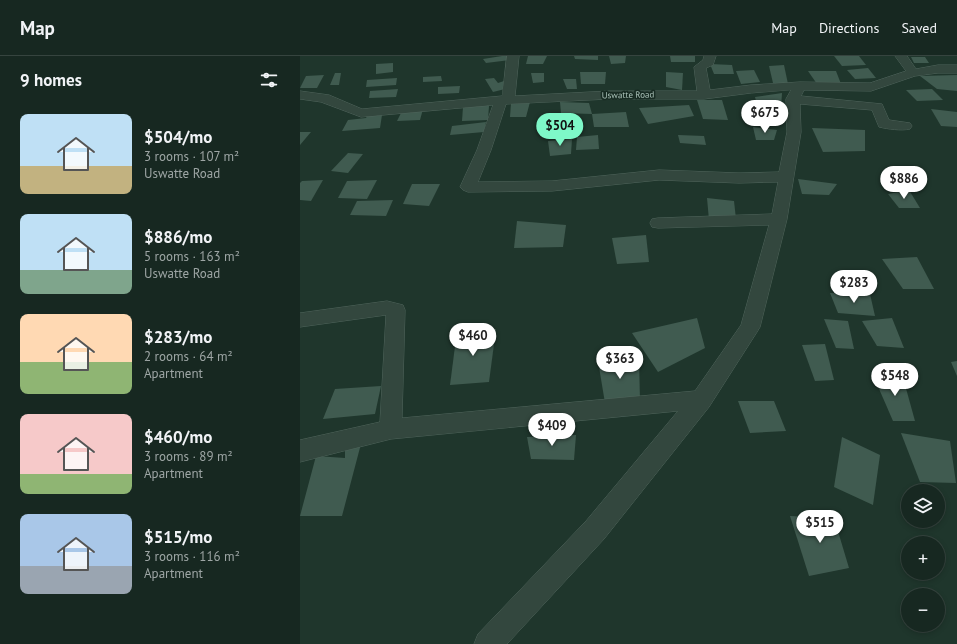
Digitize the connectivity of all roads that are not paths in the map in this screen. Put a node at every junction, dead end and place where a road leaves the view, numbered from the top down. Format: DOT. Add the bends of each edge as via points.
graph roads {
  1 [pos="513,56"];
  2 [pos="710,56"];
  3 [pos="900,56"];
  4 [pos="957,69"];
  5 [pos="913,73"];
  6 [pos="797,93"];
  7 [pos="300,95"];
  8 [pos="704,95"];
  9 [pos="504,100"];
  10 [pos="905,126"];
  11 [pos="787,177"];
  12 [pos="779,219"];
  13 [pos="658,223"];
  14 [pos="300,320"];
  15 [pos="700,400"];
  16 [pos="391,429"];
  17 [pos="300,451"];
  18 [pos="488,644"];
  1 -- 9 [label="street"];
  2 -- 8 [label="street" via="709,62 700,67"];
  3 -- 5 [label="street"];
  4 -- 5 [label="street, Uswatte Road" via="934,65"];
  5 -- 6 [label="street, Uswatte Road" via="871,87"];
  6 -- 8 [label="street, Uswatte Road" via="751,89"];
  6 -- 10 [label="street" via="877,107 884,124"];
  6 -- 11 [label="street"];
  7 -- 9 [label="street, Uswatte Road" via="324,98 360,113"];
  8 -- 9 [label="street, Uswatte Road" via="608,95"];
  9 -- 11 [label="street" via="468,187 552,186 659,175"];
  11 -- 12 [label="street"];
  12 -- 13 [label="street"];
  12 -- 15 [label="street" via="750,327"];
  14 -- 16 [label="street" via="387,308 396,310"];
  15 -- 16 [label="street"];
  15 -- 18 [label="street" via="595,530"];
  16 -- 17 [label="street"];
}
